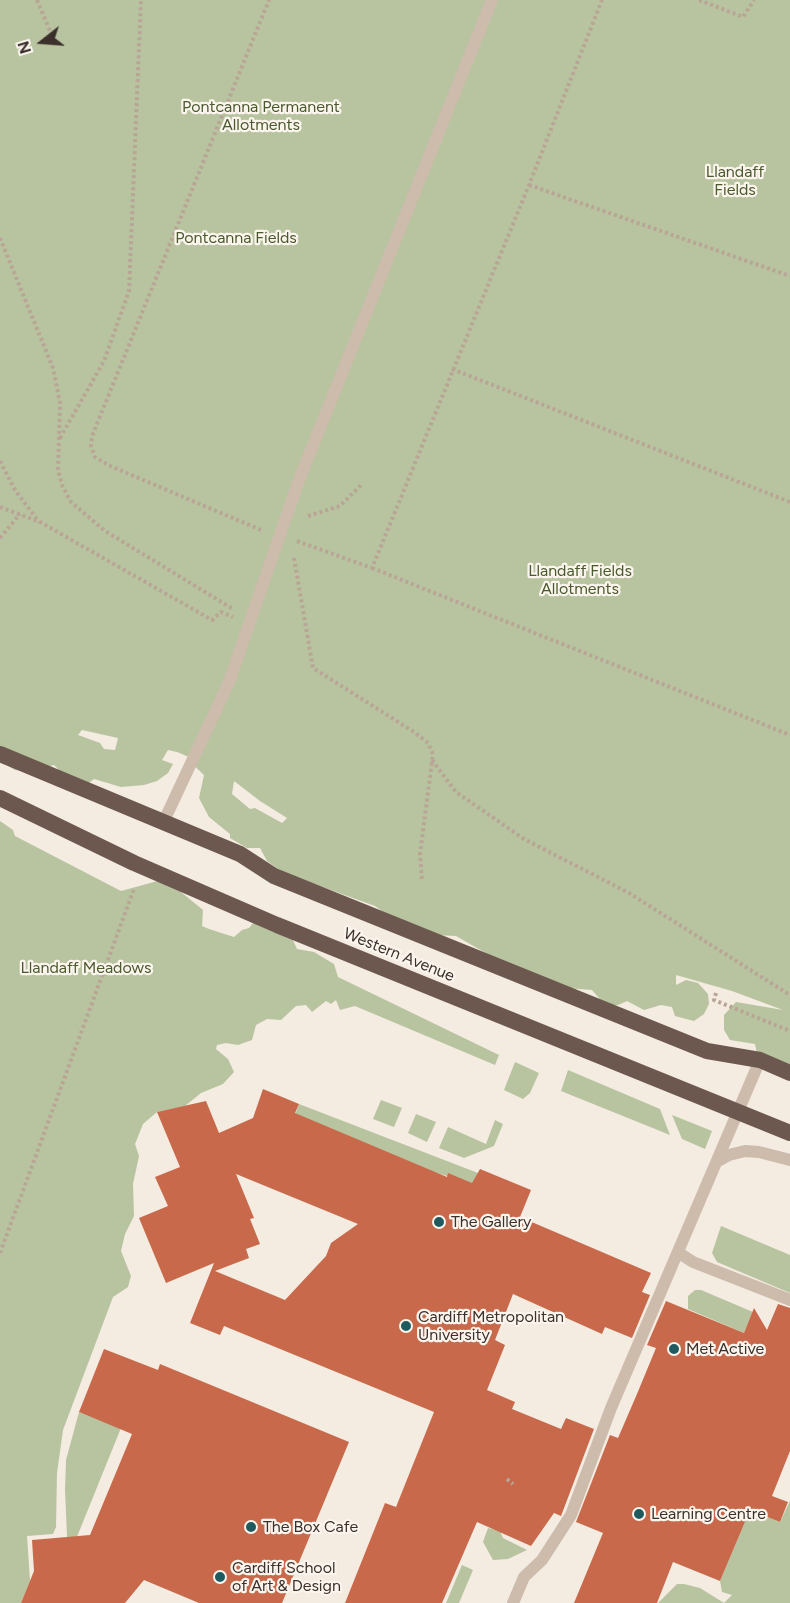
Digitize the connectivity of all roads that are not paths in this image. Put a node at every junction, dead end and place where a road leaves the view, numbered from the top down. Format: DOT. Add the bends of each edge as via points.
graph roads {
  1 [pos="492,0"];
  2 [pos="0,754"];
  3 [pos="0,798"];
  4 [pos="163,823"];
  5 [pos="760,1059"];
  6 [pos="790,1073"];
  7 [pos="739,1112"];
  8 [pos="790,1133"];
  9 [pos="790,1160"];
  10 [pos="718,1161"];
  11 [pos="679,1252"];
  12 [pos="790,1300"];
  13 [pos="513,1603"];
  1 -- 4 [label="lane" via="299,480 222,699"];
  2 -- 4 [label="highway, Western Avenue"];
  3 -- 7 [label="highway, Western Avenue" via="134,863 277,925"];
  4 -- 5 [label="highway, Western Avenue" via="240,854 274,876 707,1051"];
  5 -- 6 [label="highway, Western Avenue"];
  5 -- 7 [label="lane"];
  7 -- 8 [label="highway, Western Avenue"];
  7 -- 10 [label="lane"];
  9 -- 10 [label="lane" via="745,1151"];
  10 -- 11 [label="lane"];
  11 -- 12 [label="lane" via="693,1262"];
  11 -- 13 [label="lane" via="611,1408 571,1515 542,1560 524,1577"];
}
